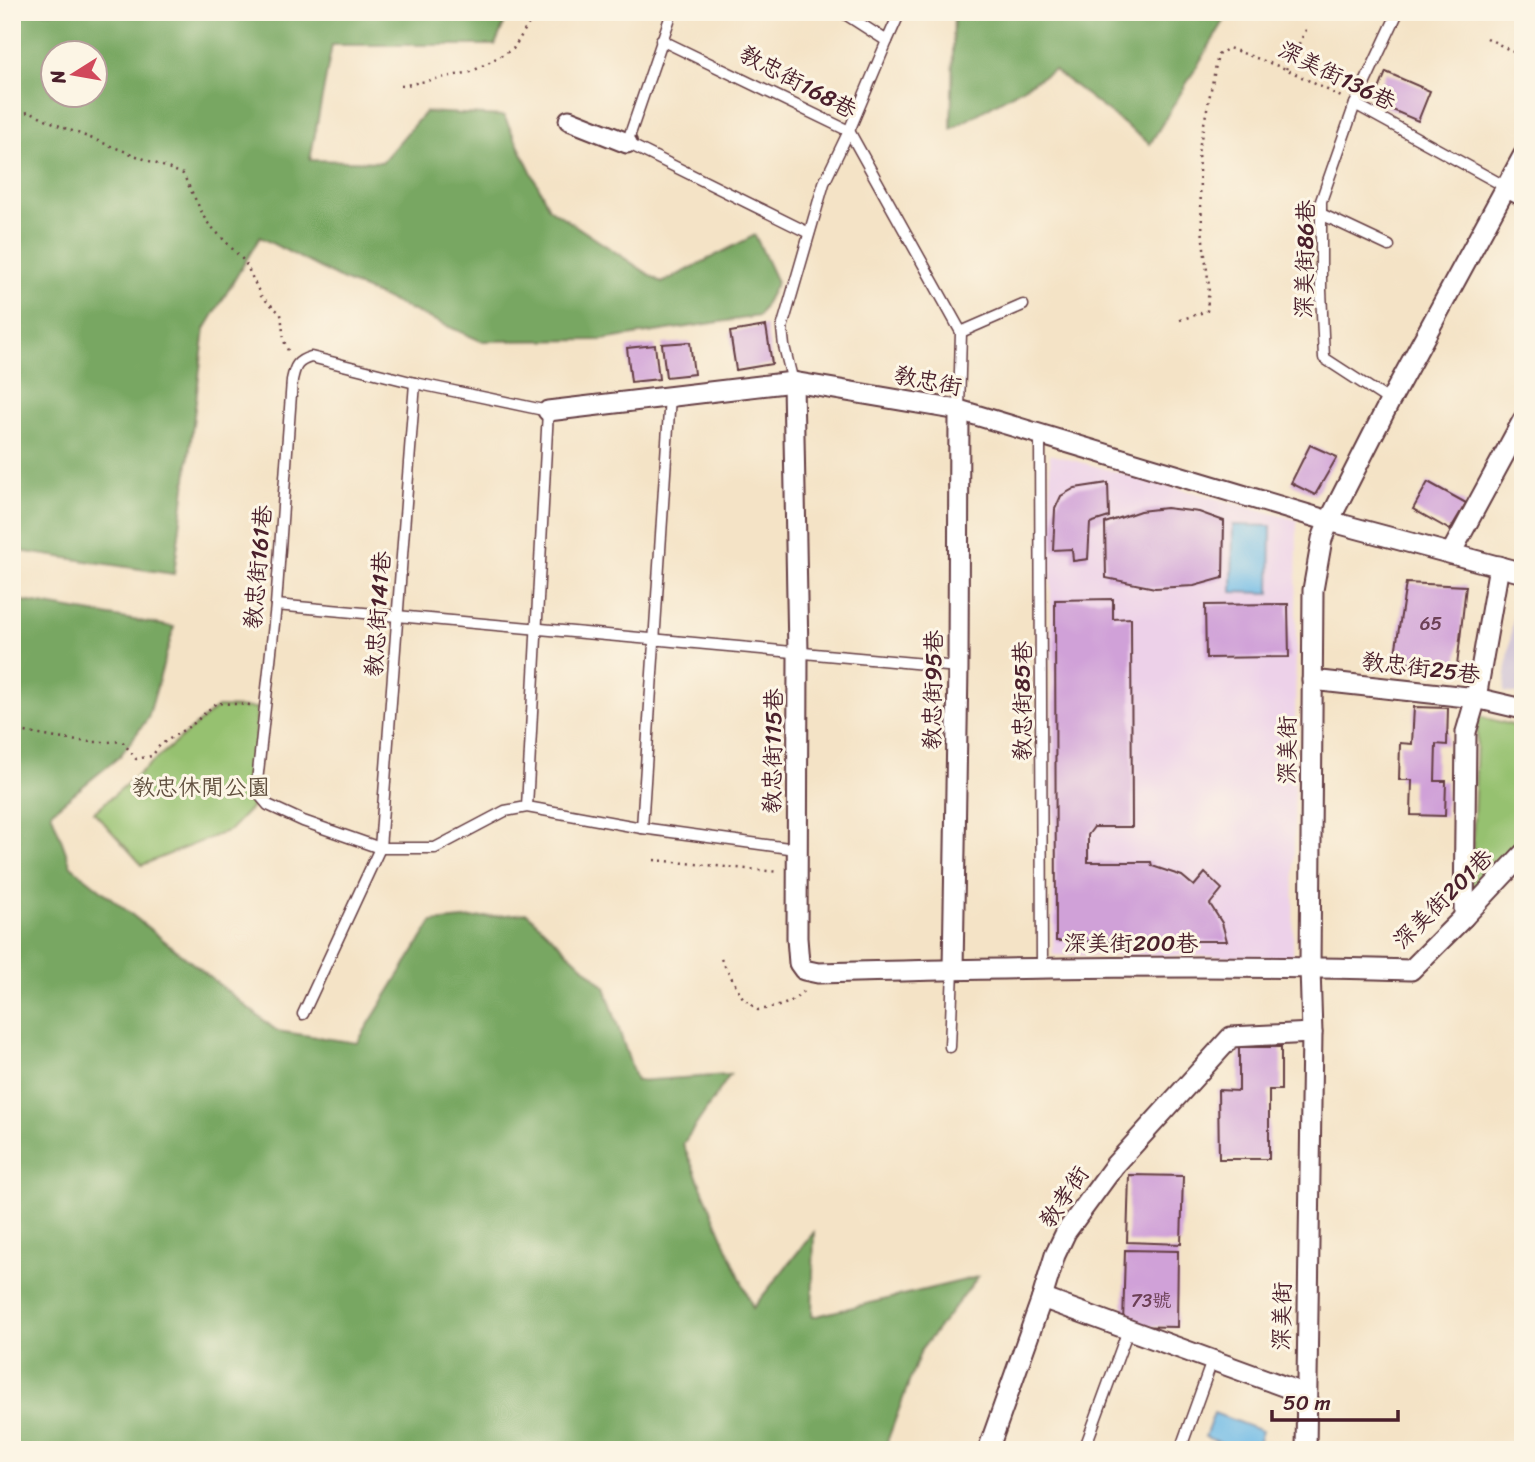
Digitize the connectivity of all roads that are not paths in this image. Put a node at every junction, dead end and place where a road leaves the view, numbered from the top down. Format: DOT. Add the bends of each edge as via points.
graph roads {
  1 [pos="672,12"];
  2 [pos="842,12"];
  3 [pos="900,12"];
  4 [pos="1398,12"];
  5 [pos="662,40"];
  6 [pos="887,41"];
  7 [pos="1355,104"];
  8 [pos="569,120"];
  9 [pos="849,131"];
  10 [pos="627,143"];
  11 [pos="1523,156"];
  12 [pos="1514,191"];
  13 [pos="1321,214"];
  14 [pos="809,233"];
  15 [pos="1389,246"];
  16 [pos="1023,305"];
  17 [pos="961,332"];
  18 [pos="311,356"];
  19 [pos="793,382"];
  20 [pos="415,383"];
  21 [pos="670,396"];
  22 [pos="1391,401"];
  23 [pos="959,410"];
  24 [pos="548,411"];
  25 [pos="1523,420"];
  26 [pos="1040,435"];
  27 [pos="1329,521"];
  28 [pos="1451,552"];
  29 [pos="1499,566"];
  30 [pos="1523,573"];
  31 [pos="275,605"];
  32 [pos="398,616"];
  33 [pos="536,629"];
  34 [pos="653,640"];
  35 [pos="799,653"];
  36 [pos="958,667"];
  37 [pos="1312,680"];
  38 [pos="1476,698"];
  39 [pos="1523,709"];
  40 [pos="527,807"];
  41 [pos="642,828"];
  42 [pos="380,848"];
  43 [pos="796,849"];
  44 [pos="1523,854"];
  45 [pos="1464,918"];
  46 [pos="1310,967"];
  47 [pos="1042,968"];
  48 [pos="953,970"];
  49 [pos="303,1014"];
  50 [pos="1312,1033"];
  51 [pos="950,1046"];
  52 [pos="1042,1298"];
  53 [pos="1128,1330"];
  54 [pos="1212,1361"];
  55 [pos="1305,1394"];
  56 [pos="988,1450"];
  57 [pos="1084,1450"];
  58 [pos="1180,1450"];
  59 [pos="1306,1450"];
  1 -- 5 [label="lane"];
  2 -- 6 [label="lane"];
  3 -- 6 [label="lane"];
  4 -- 7 [label="lane, 深美街86巷"];
  5 -- 9 [label="lane, 教忠街168巷"];
  5 -- 10 [label="lane"];
  6 -- 9 [label="lane"];
  7 -- 12 [label="lane, 深美街136巷"];
  7 -- 13 [label="lane, 深美街86巷" via="1321,201"];
  8 -- 10 [label="street"];
  9 -- 14 [label="lane" via="824,183"];
  9 -- 17 [label="lane, 教忠街168巷"];
  10 -- 14 [label="lane"];
  11 -- 12 [label="street, 深美街"];
  12 -- 22 [label="street, 深美街"];
  13 -- 15 [label="lane"];
  13 -- 22 [label="lane, 深美街86巷" via="1324,358"];
  14 -- 19 [label="lane" via="782,328"];
  16 -- 17 [label="lane"];
  17 -- 23 [label="lane"];
  18 -- 20 [label="lane, 教忠街"];
  18 -- 31 [label="lane, 教忠街161巷" via="295,365 292,380"];
  19 -- 21 [label="street, 教忠街"];
  19 -- 23 [label="street, 教忠街"];
  19 -- 35 [label="street, 教忠街115巷"];
  20 -- 24 [label="lane, 教忠街"];
  20 -- 32 [label="lane, 教忠街141巷"];
  21 -- 24 [label="street, 教忠街"];
  21 -- 34 [label="lane"];
  22 -- 27 [label="street, 深美街"];
  23 -- 26 [label="street, 教忠街"];
  23 -- 36 [label="street, 教忠街95巷"];
  24 -- 33 [label="lane"];
  25 -- 28 [label="street"];
  26 -- 27 [label="street, 教忠街"];
  26 -- 47 [label="lane, 教忠街85巷"];
  27 -- 28 [label="street, 教忠街"];
  27 -- 37 [label="street, 深美街" via="1313,590"];
  28 -- 29 [label="street, 教忠街"];
  29 -- 30 [label="street, 教忠街"];
  29 -- 38 [label="street"];
  31 -- 32 [label="lane"];
  31 -- 42 [label="lane, 教忠街161巷" via="256,791 268,805"];
  32 -- 33 [label="lane"];
  32 -- 42 [label="lane, 教忠街141巷"];
  33 -- 34 [label="lane"];
  33 -- 40 [label="lane"];
  34 -- 35 [label="lane"];
  34 -- 41 [label="lane"];
  35 -- 36 [label="lane"];
  35 -- 43 [label="street, 教忠街115巷"];
  36 -- 48 [label="street, 教忠街95巷"];
  37 -- 38 [label="street, 教忠街25巷"];
  37 -- 46 [label="street, 深美街"];
  38 -- 39 [label="street, 教忠街25巷"];
  38 -- 45 [label="street" via="1466,732"];
  40 -- 41 [label="lane"];
  40 -- 42 [label="lane" via="505,811 435,848"];
  41 -- 43 [label="lane"];
  42 -- 49 [label="lane"];
  43 -- 48 [label="street, 教忠街115巷" via="799,963 803,970"];
  44 -- 45 [label="street, 深美街201巷"];
  45 -- 46 [label="street, 深美街201巷" via="1411,970"];
  46 -- 47 [label="street, 深美街200巷"];
  46 -- 50 [label="street, 深美街"];
  47 -- 48 [label="street, 深美街200巷"];
  48 -- 51 [label="lane"];
  50 -- 52 [label="street, 教孝街" via="1231,1037 1083,1207 1055,1255"];
  50 -- 55 [label="street, 深美街"];
  52 -- 53 [label="street"];
  52 -- 56 [label="street, 教孝街"];
  53 -- 54 [label="street"];
  53 -- 57 [label="lane"];
  54 -- 55 [label="street"];
  54 -- 58 [label="lane"];
  55 -- 59 [label="street"];
}
